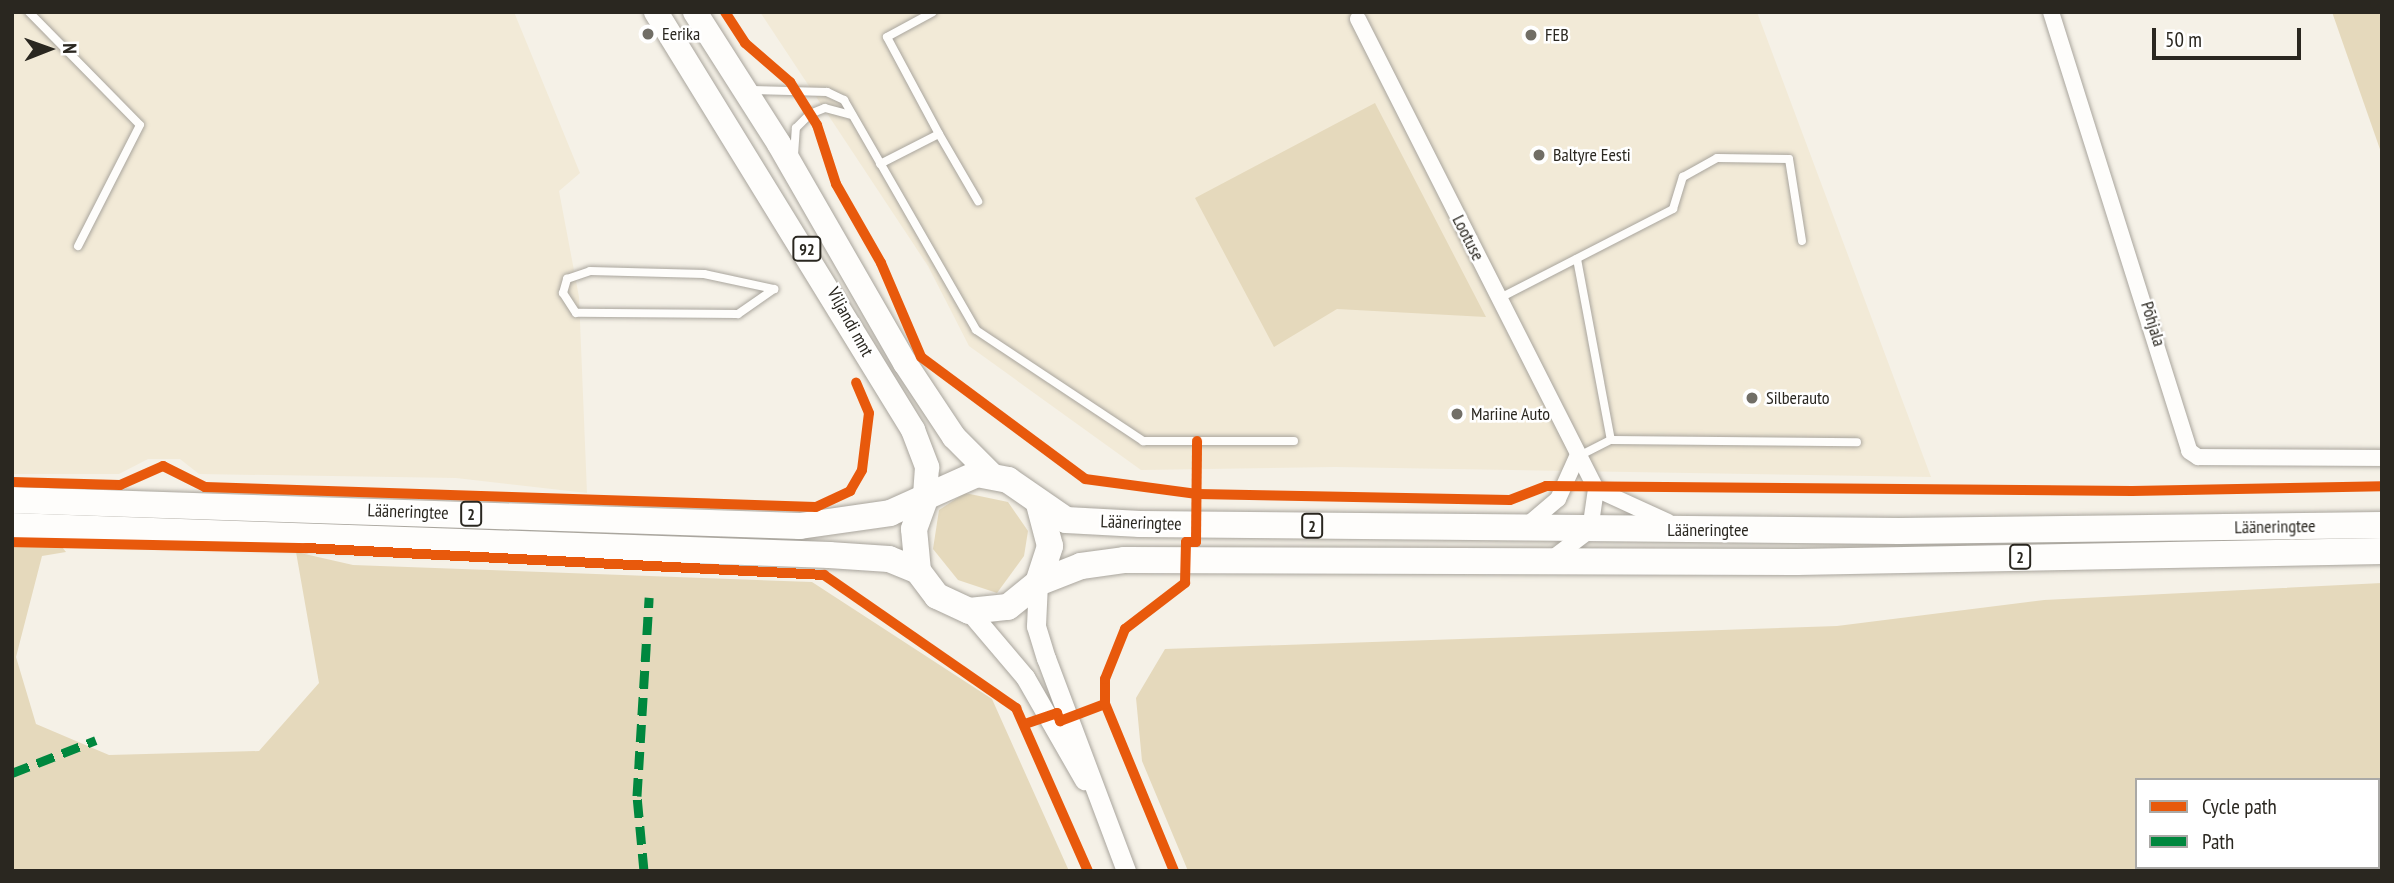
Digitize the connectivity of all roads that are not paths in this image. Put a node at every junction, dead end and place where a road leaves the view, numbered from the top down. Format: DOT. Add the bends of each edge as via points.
graph roads {
  1 [pos="29,12"];
  2 [pos="656,12"];
  3 [pos="695,12"];
  4 [pos="933,12"];
  5 [pos="2051,12"];
  6 [pos="1359,19"];
  7 [pos="743,87"];
  8 [pos="852,115"];
  9 [pos="939,134"];
  10 [pos="880,164"];
  11 [pos="793,169"];
  12 [pos="978,201"];
  13 [pos="1802,242"];
  14 [pos="78,246"];
  15 [pos="1577,259"];
  16 [pos="774,289"];
  17 [pos="1498,299"];
  18 [pos="1611,440"];
  19 [pos="1294,441"];
  20 [pos="1857,442"];
  21 [pos="1577,457"];
  22 [pos="2382,458"];
  23 [pos="992,475"];
  24 [pos="1596,489"];
  25 [pos="925,499"];
  26 [pos="12,500"];
  27 [pos="1038,504"];
  28 [pos="12,526"];
  29 [pos="2382,526"];
  30 [pos="1515,529"];
  31 [pos="1590,530"];
  32 [pos="1693,530"];
  33 [pos="2382,551"];
  34 [pos="1543,564"];
  35 [pos="918,571"];
  36 [pos="1038,583"];
  37 [pos="969,611"];
  38 [pos="1100,809"];
  39 [pos="1126,871"];
  1 -- 14 [label="lane" via="140,125"];
  2 -- 25 [label="main road, Viljandi mnt / 92" via="914,430 927,467"];
  3 -- 7 [label="main road, Viljandi mnt / 92"];
  4 -- 9 [label="lane" via="887,37"];
  5 -- 22 [label="street, Põhjala" via="2189,450 2215,458"];
  6 -- 17 [label="street, Lootuse"];
  7 -- 8 [label="lane" via="827,92 844,100"];
  7 -- 11 [label="main road, Viljandi mnt / 92"];
  8 -- 10 [label="lane"];
  8 -- 11 [label="lane" via="825,108 810,114 796,128"];
  9 -- 10 [label="lane"];
  9 -- 12 [label="lane"];
  10 -- 19 [label="lane" via="976,330 1143,441"];
  11 -- 23 [label="main road, Viljandi mnt / 92" via="905,363 954,436"];
  13 -- 15 [label="lane" via="1789,159 1717,158 1683,177 1673,209"];
  15 -- 17 [label="lane"];
  15 -- 18 [label="lane"];
  16 -- 16 [label="lane" via="704,274 590,271 567,279 563,293 576,313 738,314"];
  17 -- 21 [label="street, Lootuse"];
  18 -- 20 [label="lane"];
  18 -- 21 [label="lane"];
  21 -- 24 [label="street, Lootuse"];
  21 -- 30 [label="street" via="1551,508"];
  23 -- 25 [label="highway, Lääneringtee / 2" via="964,477"];
  23 -- 27 [label="highway, Lääneringtee / 2" via="1025,490"];
  24 -- 31 [label="street"];
  24 -- 32 [label="street"];
  25 -- 26 [label="highway, Lääneringtee / 2" via="853,523 800,526"];
  25 -- 35 [label="highway" via="914,529"];
  27 -- 30 [label="highway, Lääneringtee / 2" via="1066,520"];
  27 -- 36 [label="highway" via="1050,546"];
  28 -- 35 [label="highway, Lääneringtee / 2" via="829,555 889,559"];
  29 -- 32 [label="highway, Lääneringtee / 2"];
  30 -- 31 [label="highway, Lääneringtee / 2"];
  31 -- 32 [label="highway, Lääneringtee / 2"];
  31 -- 34 [label="street"];
  33 -- 34 [label="highway, Lääneringtee / 2"];
  34 -- 36 [label="highway, Lääneringtee / 2" via="1124,561 1081,566"];
  35 -- 37 [label="highway, Lääneringtee / 2" via="937,596"];
  36 -- 37 [label="highway, Lääneringtee / 2" via="1008,607"];
  36 -- 38 [label="street" via="1036,626"];
  37 -- 38 [label="street" via="1025,677"];
  38 -- 39 [label="street"];
}
